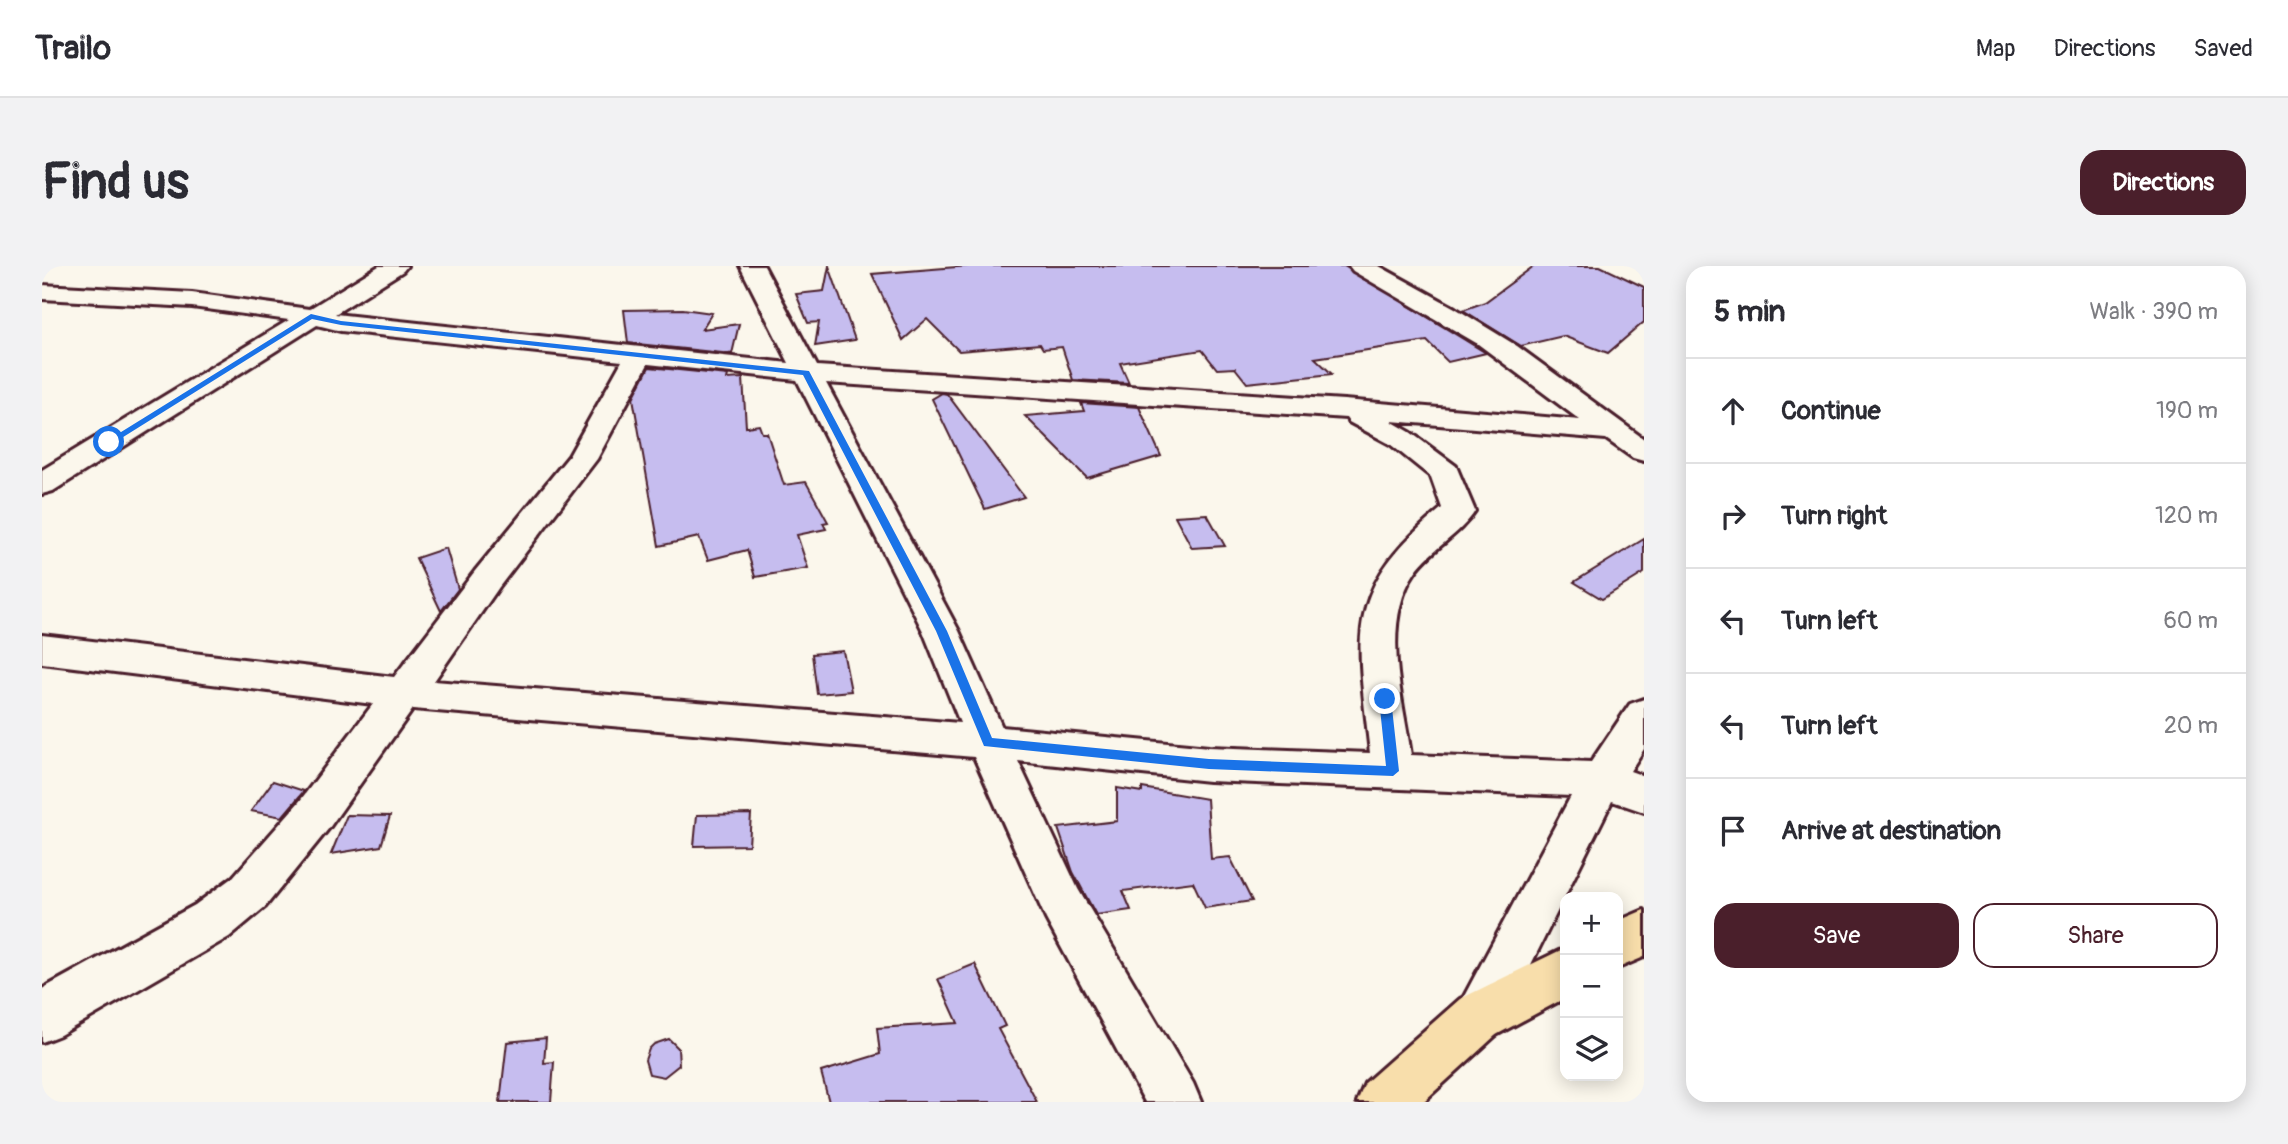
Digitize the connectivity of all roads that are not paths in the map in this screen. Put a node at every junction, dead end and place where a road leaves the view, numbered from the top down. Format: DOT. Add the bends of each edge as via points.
graph roads {
  1 [pos="395,266"];
  2 [pos="752,266"];
  3 [pos="1361,266"];
  4 [pos="42,292"];
  5 [pos="311,316"];
  6 [pos="639,355"];
  7 [pos="806,372"];
  8 [pos="1344,409"];
  9 [pos="1611,431"];
  10 [pos="1644,452"];
  11 [pos="42,484"];
  12 [pos="42,649"];
  13 [pos="402,693"];
  14 [pos="1644,715"];
  15 [pos="988,742"];
  16 [pos="1393,771"];
  17 [pos="1602,780"];
  18 [pos="1644,794"];
  19 [pos="1644,932"];
  20 [pos="1623,942"];
  21 [pos="1560,975"];
  22 [pos="42,1017"];
  23 [pos="1478,1017"];
  24 [pos="1174,1102"];
  25 [pos="1384,1102"];
  1 -- 5 [label="street"];
  2 -- 7 [label="street"];
  3 -- 9 [label="street" via="1527,365"];
  4 -- 5 [label="street" via="167,296"];
  5 -- 6 [label="street"];
  5 -- 11 [label="street"];
  6 -- 7 [label="street"];
  6 -- 13 [label="street" via="582,458"];
  7 -- 8 [label="street"];
  7 -- 15 [label="street" via="941,631"];
  8 -- 9 [label="street"];
  8 -- 16 [label="street" via="1400,438 1445,474 1459,511 1397,572 1382,608 1377,653"];
  9 -- 10 [label="street"];
  12 -- 13 [label="street"];
  13 -- 15 [label="street"];
  13 -- 22 [label="street" via="313,815 248,892 212,921"];
  14 -- 17 [label="street"];
  15 -- 16 [label="street" via="1209,764"];
  15 -- 24 [label="street" via="1062,904"];
  16 -- 17 [label="street"];
  17 -- 18 [label="street"];
  17 -- 23 [label="street"];
  19 -- 20 [label="main road"];
  21 -- 23 [label="main road"];
  23 -- 25 [label="main road"];
}
